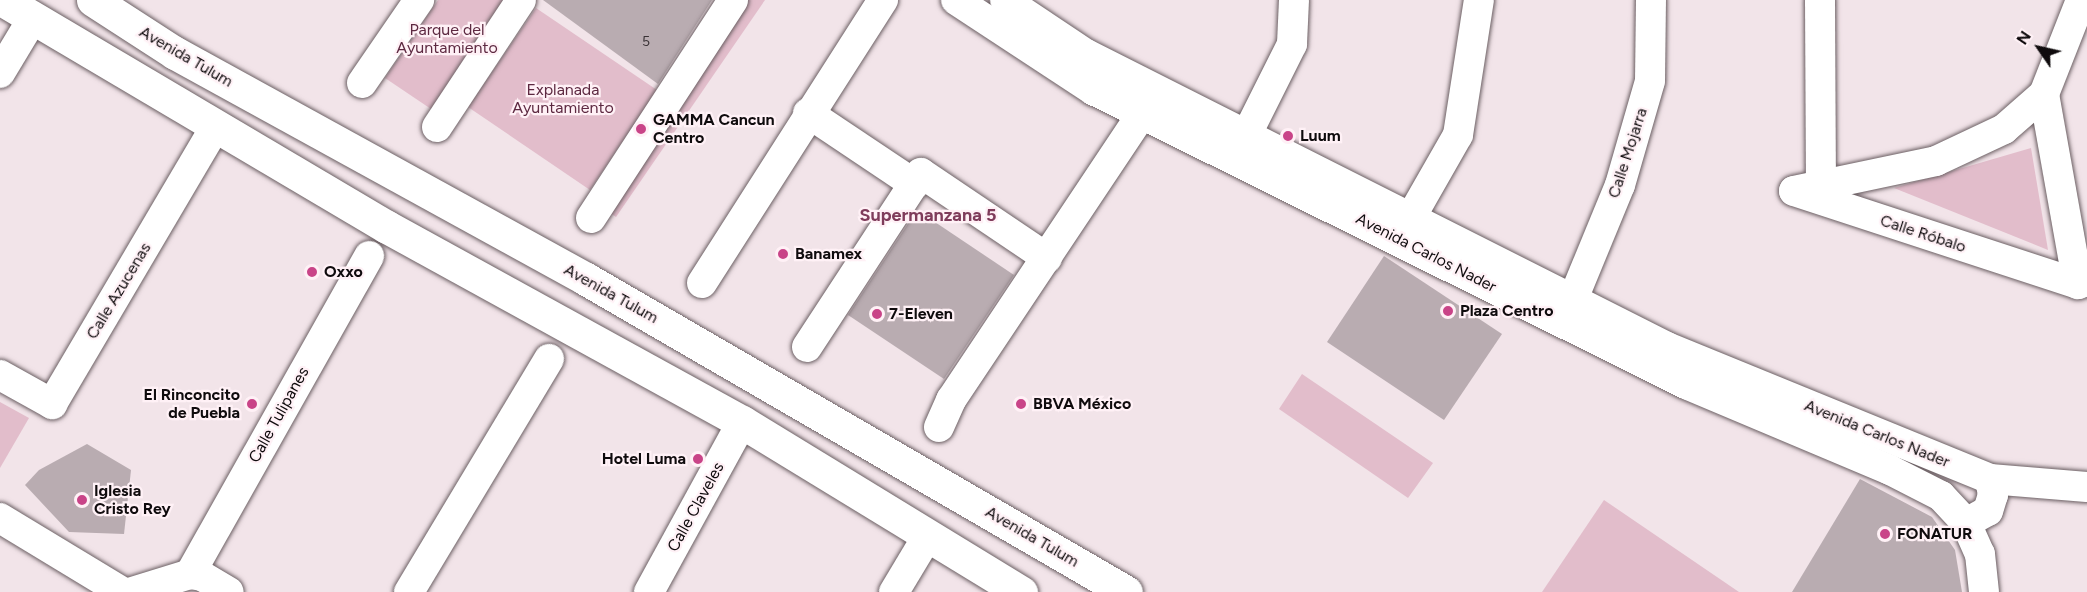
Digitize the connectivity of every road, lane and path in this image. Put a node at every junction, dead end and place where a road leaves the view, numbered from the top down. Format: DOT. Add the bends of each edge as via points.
graph roads {
  1 [pos="3,0"];
  2 [pos="93,0"];
  3 [pos="419,0"];
  4 [pos="521,0"];
  5 [pos="733,0"];
  6 [pos="883,0"];
  7 [pos="956,0"];
  8 [pos="1005,0"];
  9 [pos="1294,0"];
  10 [pos="1479,0"];
  11 [pos="1652,0"];
  12 [pos="1820,0"];
  13 [pos="2081,0"];
  14 [pos="33,18"];
  15 [pos="0,73"];
  16 [pos="362,83"];
  17 [pos="2044,94"];
  18 [pos="808,113"];
  19 [pos="1142,114"];
  20 [pos="216,126"];
  21 [pos="437,127"];
  22 [pos="1246,136"];
  23 [pos="914,184"];
  24 [pos="1821,184"];
  25 [pos="591,218"];
  26 [pos="1405,227"];
  27 [pos="369,256"];
  28 [pos="1047,258"];
  29 [pos="702,283"];
  30 [pos="2082,283"];
  31 [pos="1573,299"];
  32 [pos="807,347"];
  33 [pos="549,359"];
  34 [pos="0,375"];
  35 [pos="742,422"];
  36 [pos="939,427"];
  37 [pos="1990,479"];
  38 [pos="2087,487"];
  39 [pos="0,518"];
  40 [pos="1966,523"];
  41 [pos="927,537"];
  42 [pos="190,574"];
  43 [pos="122,592"];
  44 [pos="132,592"];
  45 [pos="230,592"];
  46 [pos="409,592"];
  47 [pos="649,592"];
  48 [pos="894,592"];
  49 [pos="1021,592"];
  50 [pos="1126,592"];
  51 [pos="1984,592"];
  1 -- 14 [label="main road"];
  2 -- 50 [label="main road, Avenida Tulum" via="175,53 596,284"];
  3 -- 16 [label="street"];
  4 -- 21 [label="street"];
  5 -- 25 [label="street"];
  6 -- 18 [label="street"];
  7 -- 19 [label="street, Avenida Carlos Nader" via="1093,90"];
  8 -- 22 [label="street, Avenida Carlos Nader" via="1086,54"];
  9 -- 22 [label="street" via="1292,44"];
  10 -- 26 [label="street" via="1458,135"];
  11 -- 31 [label="street, Calle Mojarra" via="1650,81 1620,185"];
  12 -- 24 [label="street"];
  13 -- 17 [label="street, Calle Róbalo"];
  14 -- 15 [label="street"];
  14 -- 20 [label="main road"];
  17 -- 24 [label="street, Calle Róbalo" via="2004,129 1936,161"];
  17 -- 30 [label="street, Calle Róbalo"];
  18 -- 23 [label="street"];
  18 -- 29 [label="street"];
  19 -- 26 [label="street, Avenida Carlos Nader"];
  19 -- 28 [label="street"];
  20 -- 34 [label="street, Calle Azucenas" via="52,404"];
  20 -- 35 [label="main road" via="387,227"];
  22 -- 26 [label="street, Avenida Carlos Nader"];
  23 -- 28 [label="street" via="921,173"];
  23 -- 32 [label="street"];
  24 -- 30 [label="street, Calle Róbalo" via="1794,191"];
  26 -- 31 [label="street, Avenida Carlos Nader"];
  26 -- 40 [label="street, Avenida Carlos Nader" via="1688,385 1890,470 1941,496"];
  27 -- 42 [label="street, Calle Tulipanes"];
  28 -- 36 [label="street" via="951,399"];
  31 -- 37 [label="street, Avenida Carlos Nader" via="1667,347"];
  33 -- 46 [label="street"];
  35 -- 41 [label="main road"];
  35 -- 47 [label="street, Calle Claveles"];
  37 -- 38 [label="street, Avenida Carlos Nader"];
  37 -- 40 [label="street" via="1993,495 1988,511 1976,521"];
  39 -- 43 [label="street"];
  40 -- 51 [label="street, Avenida Carlos Nader" via="1980,554"];
  41 -- 48 [label="street"];
  41 -- 49 [label="main road"];
  42 -- 44 [label="street"];
  42 -- 45 [label="street"];
}
